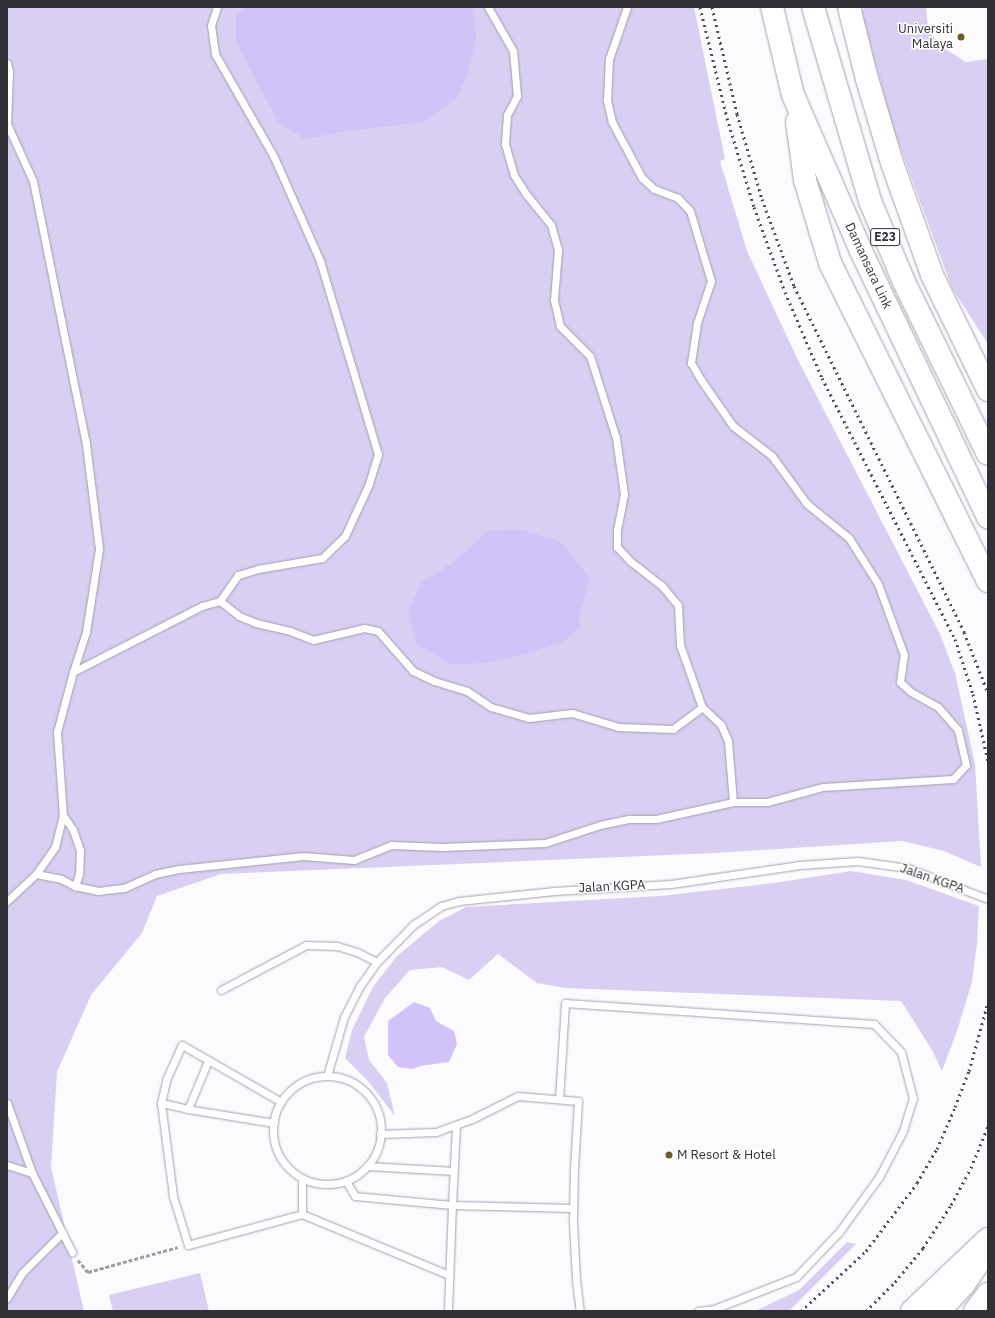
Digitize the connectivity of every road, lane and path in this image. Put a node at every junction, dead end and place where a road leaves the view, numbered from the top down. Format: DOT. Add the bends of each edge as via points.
graph roads {
  1 [pos="216,7"];
  2 [pos="488,7"];
  3 [pos="627,7"];
  4 [pos="772,7"];
  5 [pos="813,7"];
  6 [pos="849,7"];
  7 [pos="7,63"];
  8 [pos="793,95"];
  9 [pos="7,124"];
  10 [pos="988,390"];
  11 [pos="988,454"];
  12 [pos="988,516"];
  13 [pos="988,581"];
  14 [pos="220,601"];
  15 [pos="73,672"];
  16 [pos="702,707"];
  17 [pos="732,802"];
  18 [pos="63,815"];
  19 [pos="36,874"];
  20 [pos="75,886"];
  21 [pos="988,898"];
  22 [pos="7,901"];
  23 [pos="377,962"];
  24 [pos="221,990"];
  25 [pos="208,1061"];
  26 [pos="327,1076"];
  27 [pos="559,1099"];
  28 [pos="281,1102"];
  29 [pos="7,1103"];
  30 [pos="161,1103"];
  31 [pos="188,1109"];
  32 [pos="12,1115"];
  33 [pos="274,1123"];
  34 [pos="7,1124"];
  35 [pos="456,1126"];
  36 [pos="380,1134"];
  37 [pos="7,1165"];
  38 [pos="367,1166"];
  39 [pos="454,1170"];
  40 [pos="32,1172"];
  41 [pos="302,1178"];
  42 [pos="346,1181"];
  43 [pos="452,1205"];
  44 [pos="574,1208"];
  45 [pos="302,1214"];
  46 [pos="62,1233"];
  47 [pos="988,1240"];
  48 [pos="188,1245"];
  49 [pos="988,1248"];
  50 [pos="72,1252"];
  51 [pos="88,1272"];
  52 [pos="449,1275"];
  53 [pos="988,1294"];
  54 [pos="7,1298"];
  55 [pos="448,1311"];
  56 [pos="580,1311"];
  57 [pos="698,1311"];
  58 [pos="912,1311"];
  59 [pos="939,1311"];
  60 [pos="975,1311"];
  1 -- 14 [label="lane" via="211,26 215,54 274,157 320,261 378,454 369,484 345,536 322,558 238,575"];
  2 -- 16 [label="lane" via="513,51 517,96 507,116 505,144 512,169 526,194 551,225 558,250 554,300 560,326 590,356 616,438 624,494 617,530 617,547 630,561 662,586 678,605 680,645"];
  3 -- 17 [label="lane" via="610,59 607,100 612,122 642,178 654,189 678,198 690,211 711,281 697,323 691,362 733,426 772,456 806,504 849,538 878,584 904,655 900,682 911,692 938,708 958,730 966,764 953,779 823,787 767,802"];
  4 -- 8 [label="main road, Damansara Link / E23"];
  5 -- 11 [label="main road, Damansara Link / E23" via="870,201 904,282"];
  6 -- 10 [label="main road" via="892,163 926,260"];
  7 -- 9 [label="lane"];
  8 -- 12 [label="main road, Damansara Link / E23" via="861,251"];
  8 -- 13 [label="main road" via="805,180 830,263"];
  9 -- 15 [label="lane" via="33,181 86,444 99,550 86,632"];
  14 -- 15 [label="lane" via="202,606"];
  14 -- 16 [label="lane" via="239,616 313,640 364,628 378,631 413,671 434,681 467,691 491,707 529,718 572,713 618,727 673,729"];
  15 -- 18 [label="lane" via="58,732"];
  16 -- 17 [label="lane" via="721,725 728,741"];
  17 -- 20 [label="lane" via="656,819 628,819 600,824 545,843 442,847 391,845 354,860 302,856 179,869 155,874 124,888 105,891"];
  18 -- 19 [label="lane" via="55,847"];
  18 -- 20 [label="lane" via="73,830 80,850 79,874"];
  19 -- 20 [label="lane" via="61,879"];
  19 -- 22 [label="lane"];
  21 -- 23 [label="lane, Jalan KGPA" via="908,868 858,861 800,865 672,884 476,898 440,906 413,925"];
  23 -- 24 [label="lane" via="338,946 306,945"];
  23 -- 26 [label="lane, Jalan KGPA" via="360,986 344,1017"];
  25 -- 28 [label="lane"];
  25 -- 30 [label="lane" via="182,1045 167,1078"];
  25 -- 31 [label="lane"];
  26 -- 28 [label="lane" via="299,1084"];
  26 -- 36 [label="lane" via="342,1078 357,1085 370,1097 378,1112"];
  27 -- 35 [label="lane" via="518,1096"];
  27 -- 44 [label="lane" via="578,1101"];
  27 -- 57 [label="lane" via="565,1003 874,1024 901,1052 913,1098 903,1131 879,1177 839,1232 796,1277 714,1309"];
  28 -- 33 [label="lane"];
  29 -- 32 [label="lane"];
  30 -- 31 [label="lane"];
  30 -- 48 [label="lane" via="173,1196"];
  31 -- 33 [label="lane"];
  32 -- 34 [label="lane"];
  32 -- 40 [label="lane"];
  33 -- 41 [label="lane" via="273,1136 282,1161"];
  35 -- 36 [label="lane" via="436,1132"];
  35 -- 39 [label="lane"];
  36 -- 38 [label="lane" via="379,1145"];
  37 -- 40 [label="lane"];
  38 -- 39 [label="lane"];
  38 -- 42 [label="lane"];
  39 -- 43 [label="lane"];
  40 -- 46 [label="lane"];
  41 -- 42 [label="lane" via="317,1184"];
  41 -- 45 [label="lane"];
  42 -- 43 [label="lane" via="355,1196"];
  43 -- 44 [label="lane"];
  43 -- 52 [label="lane"];
  44 -- 56 [label="lane" via="576,1280"];
  45 -- 48 [label="lane"];
  45 -- 52 [label="lane"];
  46 -- 50 [label="lane"];
  46 -- 54 [label="lane" via="22,1273"];
  47 -- 58 [label="main road"];
  48 -- 51 [label="path"];
  49 -- 59 [label="main road" via="964,1284"];
  52 -- 55 [label="lane"];
  53 -- 60 [label="main road"];
}
